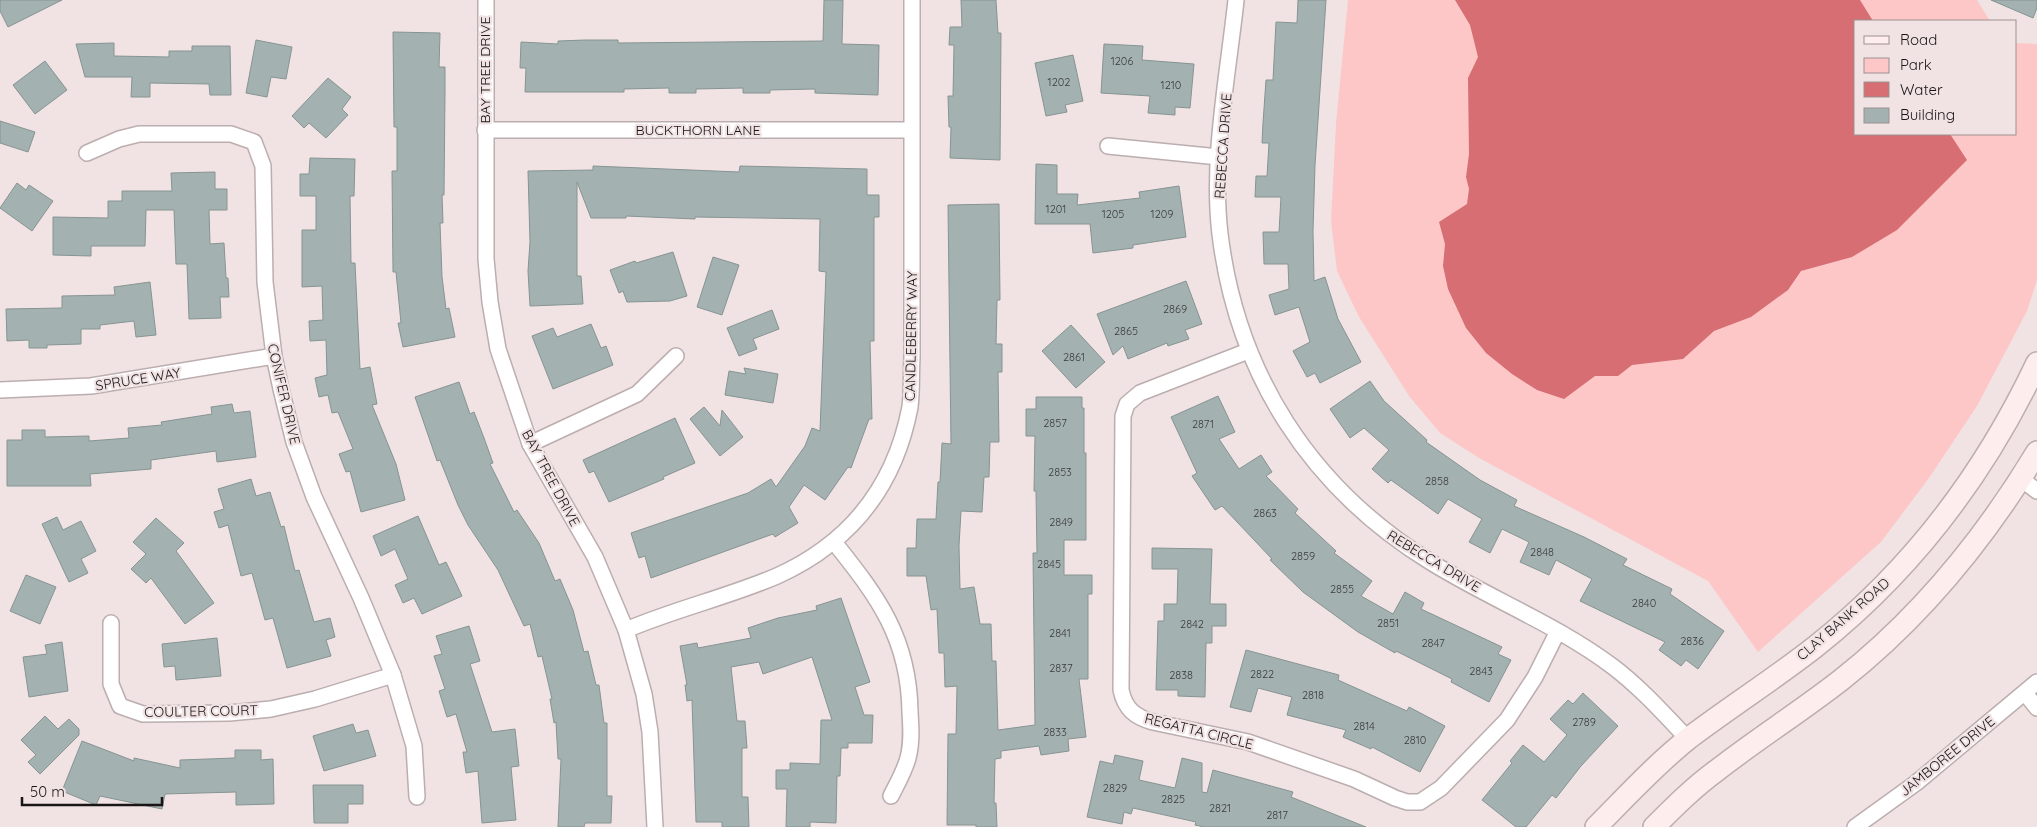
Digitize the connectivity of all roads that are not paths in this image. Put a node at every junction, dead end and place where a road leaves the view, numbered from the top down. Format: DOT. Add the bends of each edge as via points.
graph roads {
  1 [pos="486,0"];
  2 [pos="912,0"];
  3 [pos="1236,0"];
  4 [pos="485,130"];
  5 [pos="911,130"];
  6 [pos="1108,146"];
  7 [pos="87,153"];
  8 [pos="1219,157"];
  9 [pos="1248,350"];
  10 [pos="274,356"];
  11 [pos="676,356"];
  12 [pos="2037,363"];
  13 [pos="0,390"];
  14 [pos="530,444"];
  15 [pos="2036,457"];
  16 [pos="2029,485"];
  17 [pos="834,542"];
  18 [pos="111,623"];
  19 [pos="626,630"];
  20 [pos="1558,632"];
  21 [pos="393,675"];
  22 [pos="2037,682"];
  23 [pos="2025,693"];
  24 [pos="2037,708"];
  25 [pos="1688,739"];
  26 [pos="891,796"];
  27 [pos="417,797"];
  28 [pos="655,827"];
  29 [pos="1596,827"];
  30 [pos="1654,827"];
  31 [pos="1855,827"];
  1 -- 4 [label="street, BAY TREE DRIVE"];
  2 -- 5 [label="street, CANDLEBERRY WAY"];
  3 -- 8 [label="street, REBECCA DRIVE"];
  4 -- 5 [label="street, BUCKTHORN LANE"];
  4 -- 14 [label="street, BAY TREE DRIVE" via="486,259 490,302 498,349"];
  5 -- 17 [label="street, CANDLEBERRY WAY" via="910,406 899,449 880,491"];
  6 -- 8 [label="street"];
  7 -- 10 [label="street, CONIFER DRIVE" via="139,134 231,134 254,142 263,166 265,282"];
  8 -- 9 [label="street, REBECCA DRIVE" via="1220,233 1231,291"];
  9 -- 20 [label="street, REBECCA DRIVE" via="1281,416 1304,450 1354,505 1388,534 1430,562"];
  9 -- 20 [label="street, REGATTA CIRCLE" via="1140,393 1127,404 1123,416 1121,690 1123,701 1130,710 1153,722 1248,742 1354,779 1395,798 1420,802 1441,788 1507,720 1536,677"];
  10 -- 13 [label="street, SPRUCE WAY" via="91,386"];
  10 -- 21 [label="street, CONIFER DRIVE" via="294,442 314,498"];
  11 -- 14 [label="street" via="638,394"];
  12 -- 25 [label="street, CLAY BANK ROAD" via="1980,468 1910,557 1865,603 1815,646"];
  14 -- 19 [label="street, BAY TREE DRIVE" via="595,557"];
  15 -- 16 [label="street"];
  16 -- 30 [label="street" via="1894,633 1842,679 1714,772"];
  17 -- 19 [label="street, CANDLEBERRY WAY" via="775,577"];
  17 -- 26 [label="street" via="878,599 896,633 906,666 910,706 908,758"];
  18 -- 21 [label="street, COULTER COURT" via="111,684 120,706 143,714 271,709"];
  19 -- 28 [label="street, BAY TREE DRIVE" via="644,694 650,732"];
  20 -- 25 [label="street, REBECCA DRIVE" via="1613,666"];
  21 -- 27 [label="street, CONIFER DRIVE" via="414,746"];
  22 -- 23 [label="street, JAMBOREE DRIVE"];
  23 -- 24 [label="street"];
  23 -- 31 [label="street, JAMBOREE DRIVE" via="1916,783"];
  25 -- 29 [label="street, CLAY BANK ROAD"];
}
